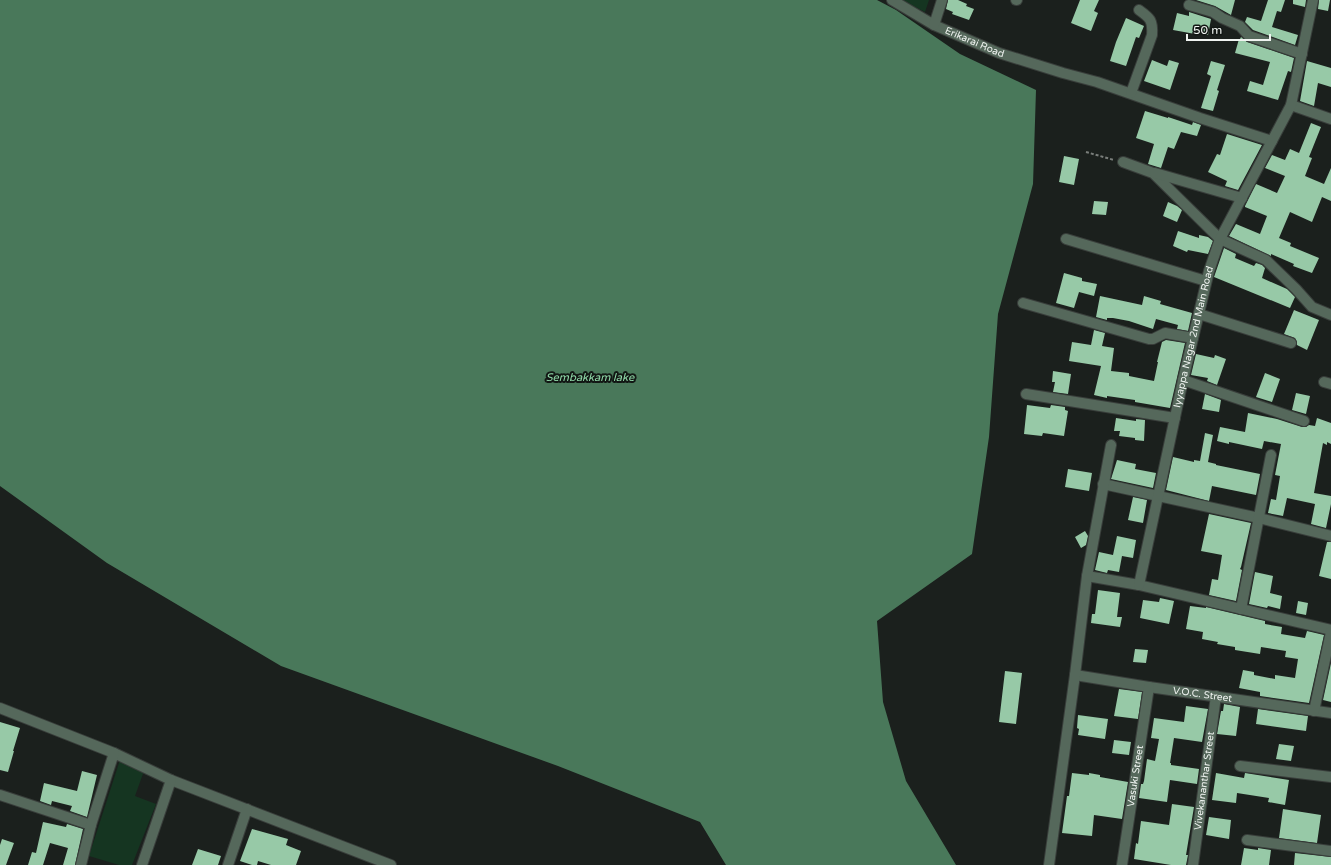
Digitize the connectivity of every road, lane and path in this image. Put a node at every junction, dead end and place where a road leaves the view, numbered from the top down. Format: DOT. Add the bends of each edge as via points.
graph roads {
  1 [pos="892,0"];
  2 [pos="942,0"];
  3 [pos="1313,0"];
  4 [pos="1189,5"];
  5 [pos="1139,10"];
  6 [pos="934,25"];
  7 [pos="1302,54"];
  8 [pos="1131,93"];
  9 [pos="1291,105"];
  10 [pos="1331,119"];
  11 [pos="1272,141"];
  12 [pos="1086,152"];
  13 [pos="1123,162"];
  14 [pos="1153,173"];
  15 [pos="1242,198"];
  16 [pos="1066,239"];
  17 [pos="1220,239"];
  18 [pos="1206,281"];
  19 [pos="1023,303"];
  20 [pos="1199,314"];
  21 [pos="1331,315"];
  22 [pos="1193,338"];
  23 [pos="1291,343"];
  24 [pos="1183,380"];
  25 [pos="1026,394"];
  26 [pos="1175,418"];
  27 [pos="1304,421"];
  28 [pos="1111,445"];
  29 [pos="1271,455"];
  30 [pos="1103,484"];
  31 [pos="1158,495"];
  32 [pos="1259,518"];
  33 [pos="1331,536"];
  34 [pos="1087,576"];
  35 [pos="1139,585"];
  36 [pos="1241,609"];
  37 [pos="1331,631"];
  38 [pos="1075,675"];
  39 [pos="1149,687"];
  40 [pos="1216,696"];
  41 [pos="0,708"];
  42 [pos="1314,711"];
  43 [pos="1331,712"];
  44 [pos="114,753"];
  45 [pos="1240,766"];
  46 [pos="1331,777"];
  47 [pos="171,780"];
  48 [pos="0,795"];
  49 [pos="247,809"];
  50 [pos="91,825"];
  51 [pos="1247,840"];
  52 [pos="1331,851"];
  53 [pos="81,865"];
  54 [pos="142,865"];
  55 [pos="228,865"];
  56 [pos="391,865"];
  57 [pos="1049,865"];
  58 [pos="1122,865"];
  59 [pos="1193,865"];
  1 -- 6 [label="street, Erikarai Road"];
  2 -- 6 [label="street"];
  3 -- 7 [label="street, Iyyappa Nagar 2nd Main Road"];
  4 -- 7 [label="street" via="1213,12 1240,26 1249,36"];
  5 -- 8 [label="street" via="1150,18 1153,25 1152,35"];
  6 -- 8 [label="street, Erikarai Road" via="999,53"];
  7 -- 9 [label="street, Iyyappa Nagar 2nd Main Road"];
  8 -- 11 [label="street, Erikarai Road"];
  9 -- 10 [label="street"];
  9 -- 11 [label="street, Iyyappa Nagar 2nd Main Road"];
  11 -- 15 [label="street, Iyyappa Nagar 2nd Main Road"];
  12 -- 13 [label="path"];
  13 -- 14 [label="street"];
  14 -- 15 [label="street"];
  14 -- 17 [label="street"];
  15 -- 17 [label="street, Iyyappa Nagar 2nd Main Road"];
  16 -- 18 [label="street"];
  17 -- 18 [label="street, Iyyappa Nagar 2nd Main Road"];
  17 -- 21 [label="street" via="1266,260 1312,307"];
  18 -- 20 [label="street, Iyyappa Nagar 2nd Main Road"];
  19 -- 22 [label="street" via="1149,339 1165,332"];
  20 -- 22 [label="street, Iyyappa Nagar 2nd Main Road"];
  20 -- 23 [label="street"];
  22 -- 24 [label="street, Iyyappa Nagar 2nd Main Road"];
  24 -- 26 [label="street, Iyyappa Nagar 2nd Main Road"];
  24 -- 27 [label="street"];
  25 -- 26 [label="street"];
  26 -- 31 [label="street, Iyyappa Nagar 2nd Main Road"];
  28 -- 30 [label="street"];
  29 -- 32 [label="street"];
  30 -- 31 [label="street"];
  30 -- 34 [label="street"];
  31 -- 32 [label="street"];
  31 -- 35 [label="street, Iyyappa Nagar 2nd Main Road"];
  32 -- 33 [label="street"];
  32 -- 36 [label="street"];
  34 -- 35 [label="street"];
  34 -- 38 [label="street"];
  35 -- 36 [label="street"];
  36 -- 37 [label="street"];
  37 -- 42 [label="street"];
  38 -- 39 [label="street, V.O.C. Street"];
  38 -- 57 [label="street"];
  39 -- 40 [label="street, V.O.C. Street"];
  39 -- 58 [label="street, Vasuki Street"];
  40 -- 42 [label="street, V.O.C. Street"];
  40 -- 59 [label="street, Vivekananthar Street"];
  41 -- 44 [label="street"];
  42 -- 43 [label="street, V.O.C. Street"];
  44 -- 47 [label="street"];
  44 -- 50 [label="street"];
  45 -- 46 [label="street"];
  47 -- 49 [label="street"];
  47 -- 54 [label="street"];
  48 -- 50 [label="street"];
  49 -- 55 [label="street"];
  49 -- 56 [label="street"];
  50 -- 53 [label="street"];
  51 -- 52 [label="street"];
}
